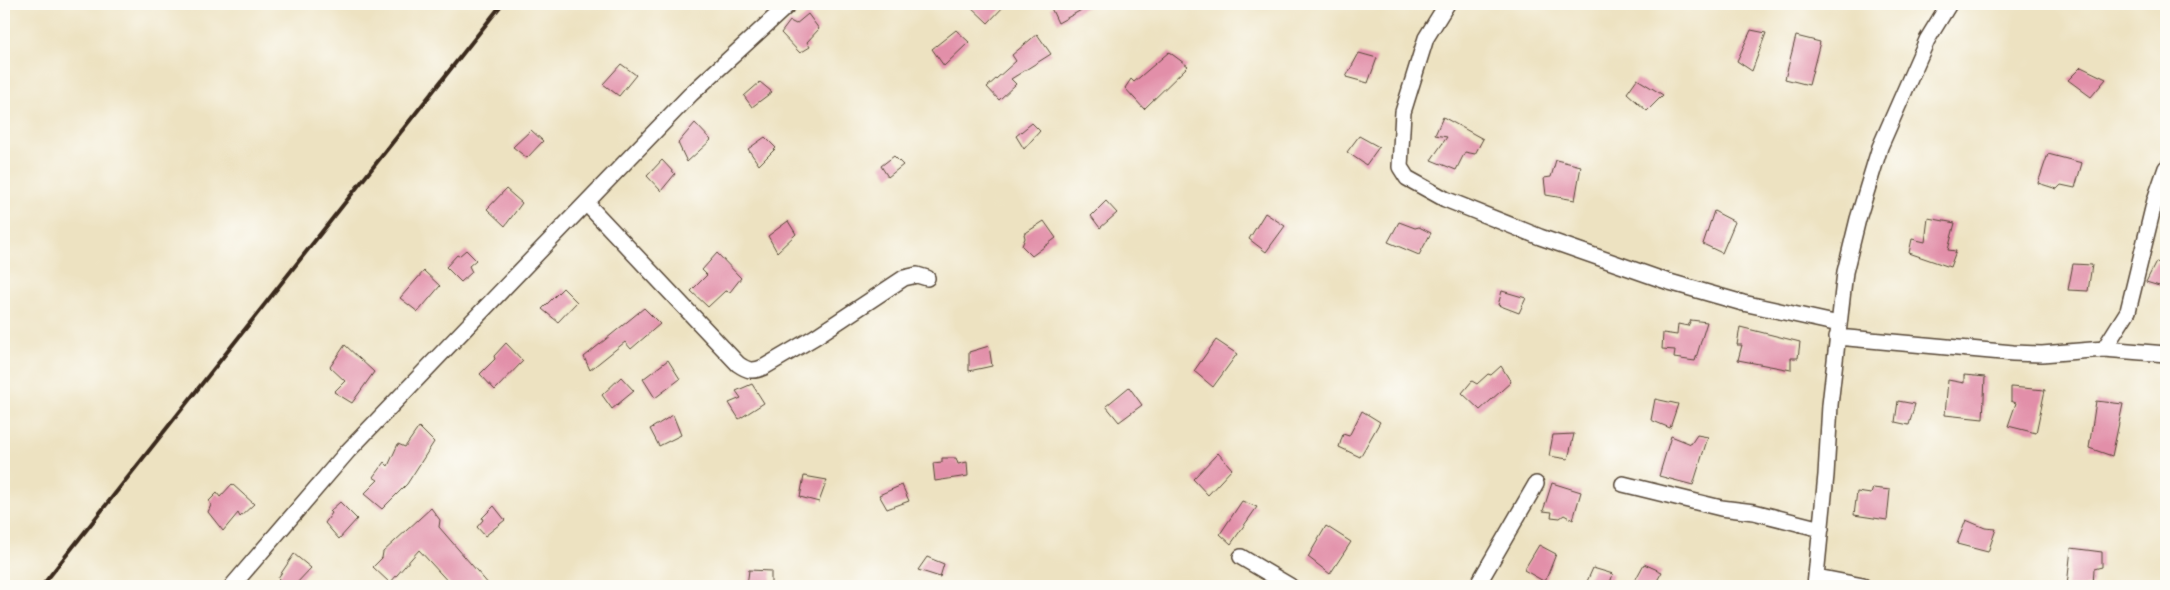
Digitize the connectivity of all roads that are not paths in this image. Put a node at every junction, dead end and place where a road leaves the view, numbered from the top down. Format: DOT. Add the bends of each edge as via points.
graph roads {
  1 [pos="788,4"];
  2 [pos="1447,4"];
  3 [pos="1949,4"];
  4 [pos="2166,168"];
  5 [pos="586,203"];
  6 [pos="928,278"];
  7 [pos="1838,330"];
  8 [pos="2104,349"];
  9 [pos="2166,354"];
  10 [pos="1536,484"];
  11 [pos="1623,484"];
  12 [pos="1821,529"];
  13 [pos="1241,557"];
  14 [pos="1816,582"];
  15 [pos="232,586"];
  16 [pos="1290,586"];
  17 [pos="1477,586"];
  18 [pos="1862,586"];
  1 -- 5 [label="street" via="691,94"];
  2 -- 7 [label="street" via="1426,38 1404,112 1400,167 1407,178 1445,199 1540,237 1666,281"];
  3 -- 7 [label="street" via="1927,40 1880,147 1845,272"];
  4 -- 8 [label="street" via="2128,311"];
  5 -- 6 [label="street" via="747,371 764,367 815,337 904,278 917,275"];
  5 -- 15 [label="street" via="348,451"];
  7 -- 8 [label="street" via="2013,353"];
  7 -- 12 [label="street"];
  8 -- 9 [label="street"];
  10 -- 17 [label="street"];
  11 -- 12 [label="street"];
  12 -- 14 [label="street"];
  13 -- 16 [label="street"];
  14 -- 18 [label="street"];
}
